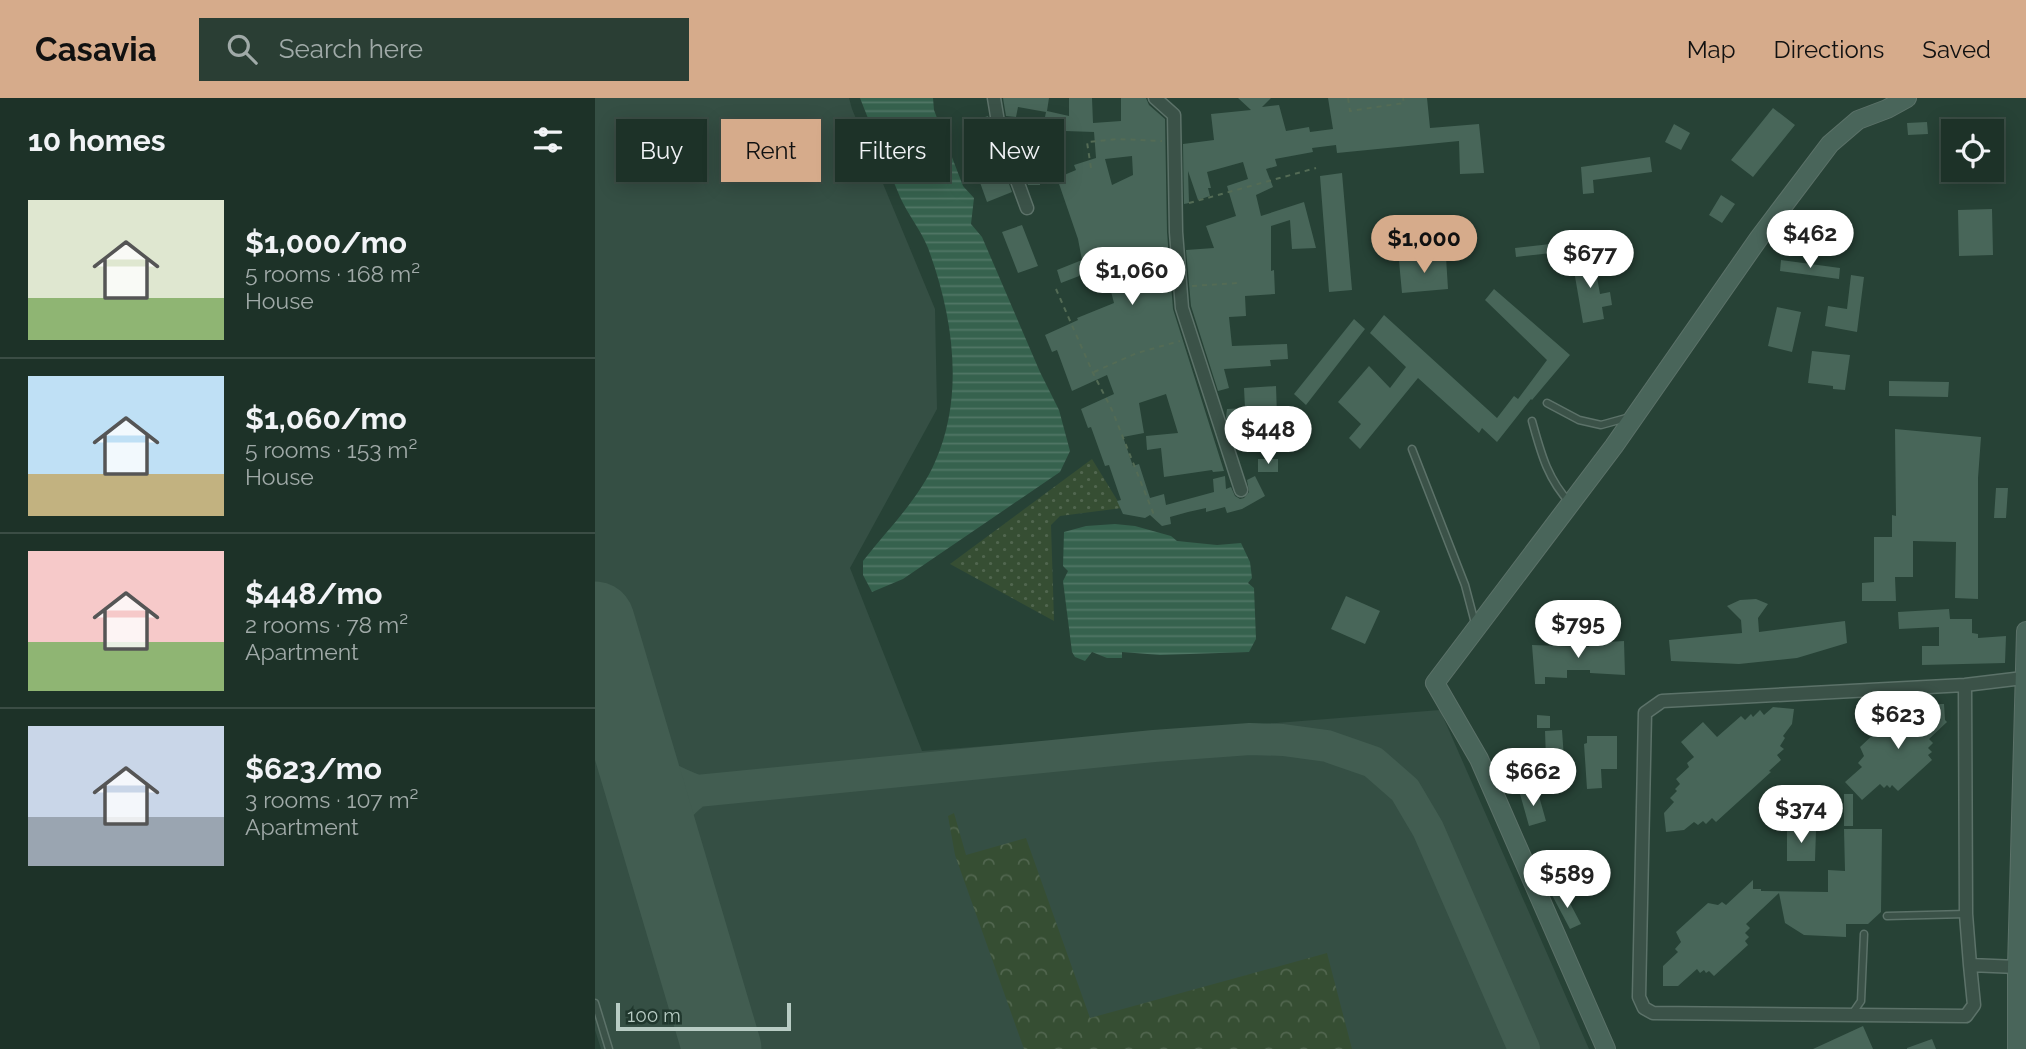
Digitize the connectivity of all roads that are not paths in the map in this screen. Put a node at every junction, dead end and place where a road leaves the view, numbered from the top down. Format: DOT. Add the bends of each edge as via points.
graph roads {
  1 [pos="994,98"];
  2 [pos="1155,98"];
  3 [pos="1907,98"];
  4 [pos="1027,208"];
  5 [pos="1547,403"];
  6 [pos="1635,415"];
  7 [pos="1532,421"];
  8 [pos="1412,449"];
  9 [pos="1241,490"];
  10 [pos="1571,504"];
  11 [pos="1476,629"];
  12 [pos="2026,631"];
  13 [pos="2023,678"];
  14 [pos="1965,685"];
  15 [pos="1966,914"];
  16 [pos="1887,916"];
  17 [pos="1864,934"];
  18 [pos="1970,965"];
  19 [pos="2017,967"];
  20 [pos="595,1003"];
  21 [pos="1850,1015"];
  22 [pos="2020,1046"];
  23 [pos="609,1049"];
  24 [pos="1606,1049"];
  1 -- 4 [label="street" via="1000,134"];
  2 -- 9 [label="street" via="1174,115 1182,308"];
  3 -- 6 [label="street" via="1858,120 1830,144"];
  5 -- 6 [label="lane" via="1579,420 1601,425"];
  6 -- 10 [label="street"];
  7 -- 10 [label="lane" via="1552,479"];
  8 -- 11 [label="lane" via="1465,585"];
  10 -- 11 [label="street"];
  11 -- 24 [label="street" via="1436,683 1479,759"];
  12 -- 13 [label="street"];
  13 -- 14 [label="street"];
  13 -- 19 [label="street"];
  14 -- 15 [label="street"];
  14 -- 21 [label="street" via="1662,701 1645,713 1639,997 1644,1008 1653,1013"];
  15 -- 16 [label="lane"];
  15 -- 18 [label="street"];
  17 -- 21 [label="lane" via="1861,1001"];
  18 -- 19 [label="street"];
  18 -- 21 [label="street" via="1974,1005 1966,1016"];
  19 -- 22 [label="street"];
  20 -- 23 [label="lane"];
}
